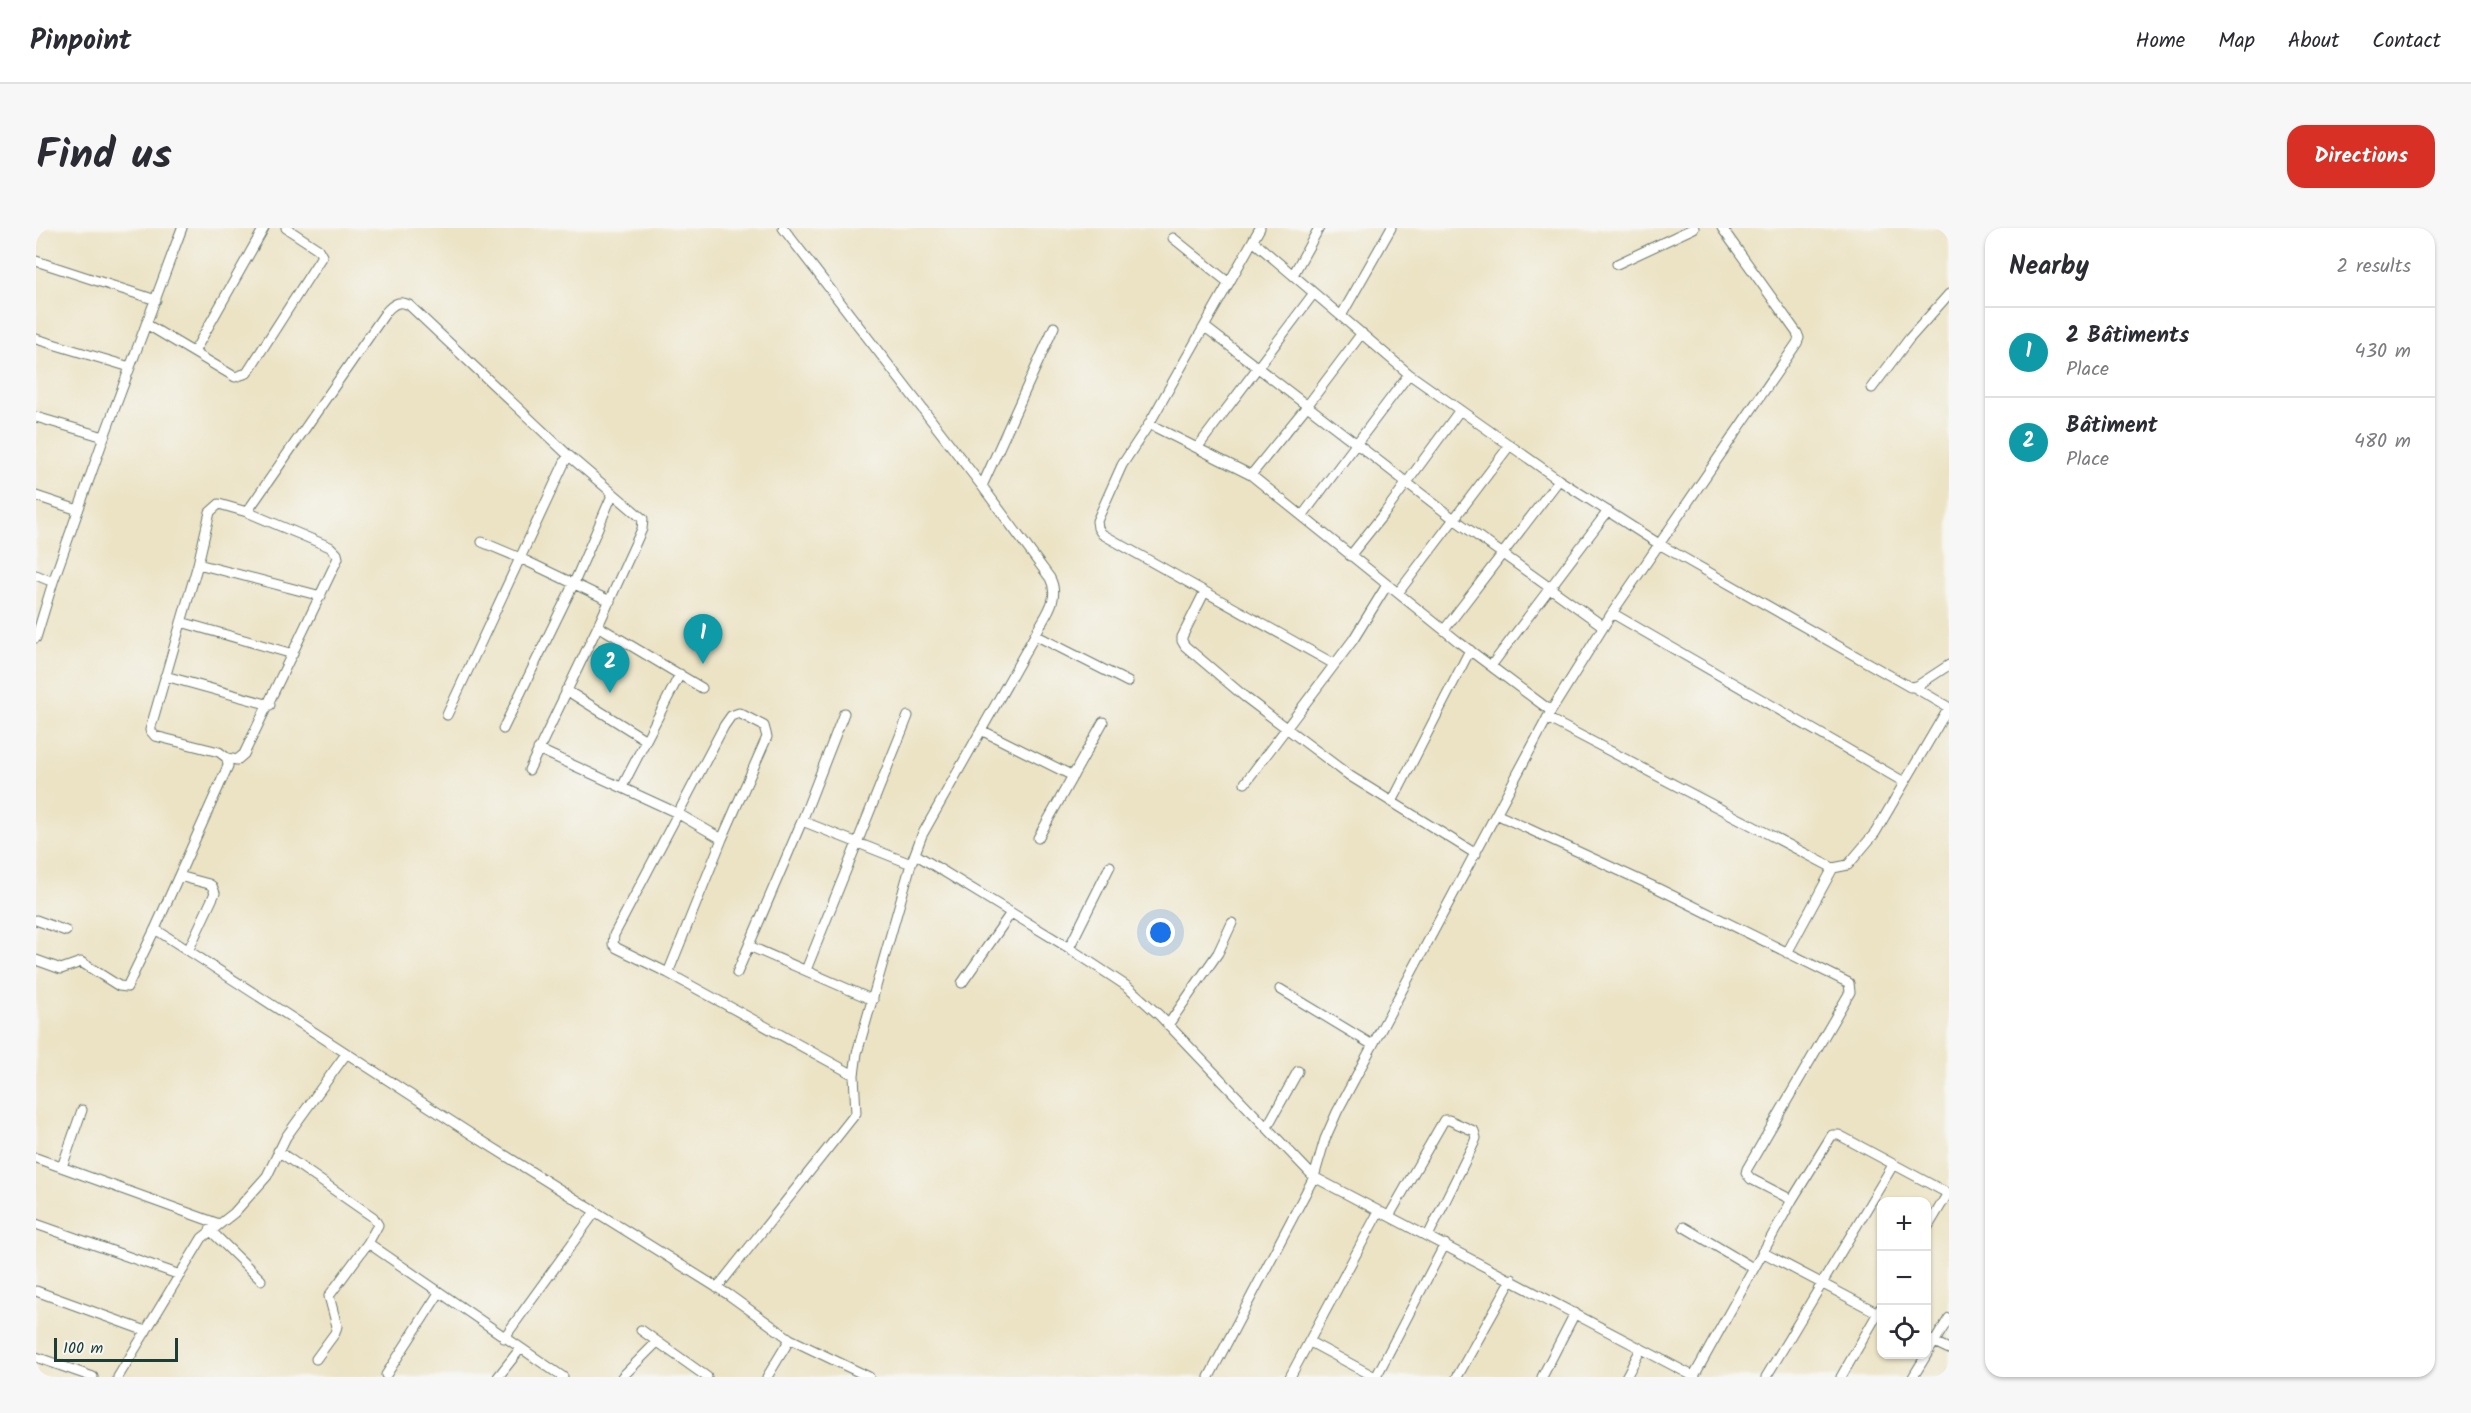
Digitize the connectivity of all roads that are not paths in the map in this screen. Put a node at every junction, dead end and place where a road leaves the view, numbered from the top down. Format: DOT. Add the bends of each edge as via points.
graph roads {
  1 [pos="182,228"];
  2 [pos="264,228"];
  3 [pos="286,228"];
  4 [pos="783,228"];
  5 [pos="1260,228"];
  6 [pos="1319,228"];
  7 [pos="1391,228"];
  8 [pos="1694,228"];
  9 [pos="1722,228"];
  10 [pos="1173,238"];
  11 [pos="1253,241"];
  12 [pos="36,261"];
  13 [pos="1617,264"];
  14 [pos="1293,275"];
  15 [pos="1229,283"];
  16 [pos="1314,293"];
  17 [pos="1949,294"];
  18 [pos="156,300"];
  19 [pos="1341,316"];
  20 [pos="146,324"];
  21 [pos="1054,327"];
  22 [pos="1204,327"];
  23 [pos="1362,333"];
  24 [pos="36,339"];
  25 [pos="194,352"];
  26 [pos="129,367"];
  27 [pos="1257,367"];
  28 [pos="1409,374"];
  29 [pos="1872,388"];
  30 [pos="1307,406"];
  31 [pos="1460,410"];
  32 [pos="36,417"];
  33 [pos="1149,424"];
  34 [pos="104,437"];
  35 [pos="1356,444"];
  36 [pos="1510,445"];
  37 [pos="1197,448"];
  38 [pos="568,455"];
  39 [pos="1251,475"];
  40 [pos="1559,480"];
  41 [pos="1406,482"];
  42 [pos="982,486"];
  43 [pos="613,494"];
  44 [pos="36,496"];
  45 [pos="78,510"];
  46 [pos="247,512"];
  47 [pos="1608,512"];
  48 [pos="1302,516"];
  49 [pos="1454,519"];
  50 [pos="482,543"];
  51 [pos="1659,544"];
  52 [pos="1503,555"];
  53 [pos="1350,556"];
  54 [pos="520,558"];
  55 [pos="198,564"];
  56 [pos="36,575"];
  57 [pos="53,582"];
  58 [pos="574,583"];
  59 [pos="1387,585"];
  60 [pos="1551,589"];
  61 [pos="1204,593"];
  62 [pos="1398,593"];
  63 [pos="321,596"];
  64 [pos="610,601"];
  65 [pos="1612,613"];
  66 [pos="181,622"];
  67 [pos="598,626"];
  68 [pos="1603,626"];
  69 [pos="1444,630"];
  70 [pos="1035,635"];
  71 [pos="36,638"];
  72 [pos="1470,650"];
  73 [pos="293,654"];
  74 [pos="1334,664"];
  75 [pos="1949,665"];
  76 [pos="1491,666"];
  77 [pos="680,674"];
  78 [pos="165,676"];
  79 [pos="1128,682"];
  80 [pos="702,687"];
  81 [pos="1914,687"];
  82 [pos="566,690"];
  83 [pos="270,705"];
  84 [pos="844,713"];
  85 [pos="1549,714"];
  86 [pos="447,715"];
  87 [pos="908,716"];
  88 [pos="1103,722"];
  89 [pos="1287,727"];
  90 [pos="503,729"];
  91 [pos="981,730"];
  92 [pos="646,740"];
  93 [pos="538,749"];
  94 [pos="227,758"];
  95 [pos="529,770"];
  96 [pos="1073,776"];
  97 [pos="1904,782"];
  98 [pos="1245,783"];
  99 [pos="622,787"];
  100 [pos="1392,802"];
  101 [pos="677,813"];
  102 [pos="1496,814"];
  103 [pos="802,821"];
  104 [pos="1038,838"];
  105 [pos="722,839"];
  106 [pos="857,843"];
  107 [pos="915,854"];
  108 [pos="1476,854"];
  109 [pos="911,864"];
  110 [pos="1110,866"];
  111 [pos="1833,868"];
  112 [pos="179,876"];
  113 [pos="1011,913"];
  114 [pos="36,920"];
  115 [pos="1232,923"];
  116 [pos="155,929"];
  117 [pos="66,931"];
  118 [pos="749,946"];
  119 [pos="1069,948"];
  120 [pos="188,951"];
  121 [pos="1787,953"];
  122 [pos="36,960"];
  123 [pos="806,970"];
  124 [pos="668,973"];
  125 [pos="737,973"];
  126 [pos="962,983"];
  127 [pos="1280,989"];
  128 [pos="873,1000"];
  129 [pos="1168,1025"];
  130 [pos="1371,1044"];
  131 [pos="346,1054"];
  132 [pos="1298,1071"];
  133 [pos="854,1075"];
  134 [pos="82,1110"];
  135 [pos="1267,1127"];
  136 [pos="278,1150"];
  137 [pos="36,1158"];
  138 [pos="1893,1164"];
  139 [pos="62,1167"];
  140 [pos="1314,1177"];
  141 [pos="1949,1193"];
  142 [pos="1792,1200"];
  143 [pos="1379,1211"];
  144 [pos="595,1212"];
  145 [pos="1389,1216"];
  146 [pos="1931,1222"];
  147 [pos="36,1224"];
  148 [pos="219,1224"];
  149 [pos="1684,1227"];
  150 [pos="210,1230"];
  151 [pos="1428,1236"];
  152 [pos="368,1243"];
  153 [pos="1445,1244"];
  154 [pos="1762,1252"];
  155 [pos="1753,1268"];
  156 [pos="180,1275"];
  157 [pos="1512,1279"];
  158 [pos="261,1280"];
  159 [pos="1821,1283"];
  160 [pos="717,1288"];
  161 [pos="36,1291"];
  162 [pos="439,1293"];
  163 [pos="1877,1311"];
  164 [pos="1575,1313"];
  165 [pos="1877,1317"];
  166 [pos="1949,1318"];
  167 [pos="640,1330"];
  168 [pos="146,1331"];
  169 [pos="504,1338"];
  170 [pos="790,1339"];
  171 [pos="1931,1340"];
  172 [pos="657,1342"];
  173 [pos="1310,1342"];
  174 [pos="520,1349"];
  175 [pos="1641,1349"];
  176 [pos="1949,1349"];
  177 [pos="36,1357"];
  178 [pos="316,1359"];
  179 [pos="1922,1359"];
  180 [pos="386,1376"];
  181 [pos="93,1377"];
  182 [pos="118,1377"];
  183 [pos="498,1377"];
  184 [pos="563,1377"];
  185 [pos="622,1377"];
  186 [pos="707,1377"];
  187 [pos="767,1377"];
  188 [pos="869,1377"];
  189 [pos="1209,1377"];
  190 [pos="1290,1377"];
  191 [pos="1376,1377"];
  192 [pos="1458,1377"];
  193 [pos="1542,1377"];
  194 [pos="1626,1377"];
  195 [pos="1694,1377"];
  196 [pos="1766,1377"];
  197 [pos="1841,1377"];
  198 [pos="1913,1377"];
  1 -- 18 [label="street"];
  2 -- 25 [label="street"];
  3 -- 25 [label="street" via="318,249 322,256 247,373 235,376"];
  4 -- 42 [label="street"];
  5 -- 11 [label="street"];
  6 -- 14 [label="street"];
  7 -- 19 [label="street"];
  8 -- 13 [label="street"];
  9 -- 51 [label="street" via="1799,338"];
  10 -- 15 [label="street"];
  11 -- 14 [label="street"];
  11 -- 15 [label="street"];
  12 -- 18 [label="street"];
  14 -- 16 [label="street"];
  15 -- 22 [label="street"];
  16 -- 19 [label="street"];
  16 -- 27 [label="street"];
  17 -- 29 [label="street"];
  18 -- 20 [label="street"];
  19 -- 23 [label="street"];
  20 -- 25 [label="street"];
  20 -- 26 [label="street"];
  21 -- 42 [label="street"];
  22 -- 27 [label="street"];
  22 -- 33 [label="street"];
  23 -- 28 [label="street"];
  23 -- 30 [label="street"];
  24 -- 26 [label="street"];
  26 -- 34 [label="street"];
  27 -- 30 [label="street"];
  27 -- 37 [label="street"];
  28 -- 31 [label="street"];
  28 -- 35 [label="street"];
  30 -- 35 [label="street"];
  30 -- 39 [label="street"];
  31 -- 36 [label="street"];
  31 -- 41 [label="street"];
  32 -- 34 [label="street"];
  33 -- 37 [label="street"];
  33 -- 61 [label="street" via="1122,465 1097,521 1098,528 1102,534"];
  34 -- 45 [label="street"];
  35 -- 41 [label="street"];
  35 -- 48 [label="street"];
  36 -- 40 [label="street"];
  36 -- 49 [label="street"];
  37 -- 39 [label="street"];
  38 -- 43 [label="street"];
  38 -- 46 [label="street" via="410,306 397,302 386,312"];
  38 -- 54 [label="street"];
  39 -- 48 [label="street"];
  40 -- 47 [label="street"];
  40 -- 52 [label="street"];
  41 -- 49 [label="street"];
  41 -- 53 [label="street"];
  42 -- 70 [label="street" via="1053,585 1053,601"];
  43 -- 58 [label="street"];
  43 -- 64 [label="street" via="643,523"];
  44 -- 45 [label="street"];
  45 -- 57 [label="street"];
  46 -- 55 [label="street" via="219,504 212,507"];
  46 -- 63 [label="street" via="330,547 337,554"];
  47 -- 51 [label="street"];
  47 -- 60 [label="street"];
  48 -- 53 [label="street"];
  49 -- 52 [label="street"];
  49 -- 62 [label="street"];
  50 -- 54 [label="street"];
  51 -- 65 [label="street"];
  51 -- 81 [label="street"];
  52 -- 60 [label="street"];
  52 -- 69 [label="street"];
  53 -- 59 [label="street"];
  54 -- 58 [label="street"];
  54 -- 86 [label="street"];
  55 -- 63 [label="street"];
  55 -- 66 [label="street"];
  56 -- 57 [label="street"];
  57 -- 71 [label="street"];
  58 -- 64 [label="street"];
  58 -- 90 [label="street"];
  59 -- 62 [label="street"];
  59 -- 74 [label="street"];
  60 -- 68 [label="street"];
  60 -- 76 [label="street"];
  61 -- 74 [label="street"];
  61 -- 89 [label="street" via="1182,641 1245,697"];
  62 -- 69 [label="street"];
  63 -- 73 [label="street"];
  64 -- 67 [label="street"];
  65 -- 68 [label="street"];
  65 -- 97 [label="street"];
  66 -- 73 [label="street"];
  66 -- 78 [label="street"];
  67 -- 77 [label="street"];
  67 -- 82 [label="street"];
  68 -- 85 [label="street"];
  69 -- 72 [label="street"];
  70 -- 79 [label="street"];
  70 -- 91 [label="street"];
  72 -- 76 [label="street"];
  72 -- 100 [label="street"];
  73 -- 83 [label="street"];
  74 -- 89 [label="street"];
  75 -- 81 [label="street"];
  76 -- 85 [label="street"];
  77 -- 80 [label="street"];
  77 -- 92 [label="street"];
  78 -- 83 [label="street"];
  78 -- 94 [label="street" via="150,725 152,734 219,752"];
  81 -- 97 [label="street" via="1948,708"];
  82 -- 92 [label="street"];
  82 -- 93 [label="street"];
  83 -- 94 [label="street" via="242,757"];
  84 -- 103 [label="street"];
  85 -- 102 [label="street"];
  85 -- 111 [label="street"];
  87 -- 106 [label="street"];
  88 -- 96 [label="street"];
  89 -- 98 [label="street"];
  89 -- 100 [label="street" via="1350,776"];
  91 -- 96 [label="street"];
  91 -- 107 [label="street"];
  92 -- 99 [label="street"];
  93 -- 95 [label="street"];
  93 -- 99 [label="street"];
  94 -- 112 [label="street" via="228,766"];
  96 -- 104 [label="street"];
  97 -- 111 [label="street" via="1875,833 1854,860"];
  99 -- 101 [label="street"];
  100 -- 108 [label="street"];
  101 -- 105 [label="street"];
  101 -- 105 [label="street" via="731,716 739,713 764,726 765,741"];
  101 -- 124 [label="street" via="613,939 617,948"];
  102 -- 108 [label="street"];
  102 -- 121 [label="street"];
  103 -- 106 [label="street"];
  103 -- 118 [label="street"];
  105 -- 124 [label="street"];
  106 -- 109 [label="street"];
  106 -- 123 [label="street"];
  107 -- 109 [label="street"];
  107 -- 113 [label="street"];
  108 -- 130 [label="street"];
  109 -- 128 [label="street"];
  110 -- 119 [label="street"];
  111 -- 121 [label="street"];
  112 -- 116 [label="street"];
  112 -- 120 [label="street" via="209,884 215,893"];
  113 -- 119 [label="street"];
  113 -- 126 [label="street"];
  114 -- 117 [label="street"];
  115 -- 129 [label="street" via="1218,953"];
  116 -- 120 [label="street"];
  116 -- 122 [label="street" via="127,987 118,986 81,962 61,969"];
  118 -- 123 [label="street"];
  118 -- 125 [label="street"];
  119 -- 129 [label="street" via="1128,987"];
  120 -- 131 [label="street"];
  121 -- 142 [label="street" via="1849,983 1851,988 1747,1169 1751,1179"];
  123 -- 128 [label="street"];
  124 -- 133 [label="street"];
  127 -- 130 [label="street"];
  128 -- 133 [label="street"];
  129 -- 135 [label="street"];
  130 -- 140 [label="street" via="1329,1127"];
  131 -- 136 [label="street"];
  131 -- 144 [label="street"];
  132 -- 135 [label="street"];
  133 -- 160 [label="street" via="856,1113"];
  134 -- 139 [label="street"];
  135 -- 140 [label="street"];
  136 -- 148 [label="street" via="267,1176"];
  136 -- 152 [label="street" via="373,1217 378,1225"];
  137 -- 139 [label="street"];
  138 -- 141 [label="street"];
  138 -- 142 [label="street" via="1839,1135 1832,1135"];
  138 -- 159 [label="street"];
  139 -- 148 [label="street"];
  140 -- 143 [label="street"];
  140 -- 189 [label="street"];
  141 -- 146 [label="street"];
  142 -- 154 [label="street"];
  143 -- 145 [label="street"];
  143 -- 173 [label="street"];
  144 -- 160 [label="street"];
  144 -- 169 [label="street"];
  145 -- 151 [label="street"];
  145 -- 151 [label="street" via="1444,1120 1474,1131 1474,1143"];
  147 -- 156 [label="street"];
  148 -- 150 [label="street"];
  149 -- 155 [label="street"];
  150 -- 156 [label="street"];
  150 -- 158 [label="street"];
  151 -- 153 [label="street"];
  152 -- 162 [label="street"];
  152 -- 178 [label="street" via="329,1296 337,1326"];
  153 -- 157 [label="street"];
  153 -- 191 [label="street"];
  154 -- 155 [label="street"];
  154 -- 159 [label="street"];
  155 -- 195 [label="street"];
  156 -- 168 [label="street"];
  157 -- 164 [label="street"];
  157 -- 192 [label="street"];
  159 -- 163 [label="street"];
  159 -- 196 [label="street"];
  160 -- 170 [label="street"];
  161 -- 168 [label="street"];
  162 -- 169 [label="street"];
  162 -- 180 [label="street"];
  164 -- 175 [label="street"];
  164 -- 193 [label="street"];
  165 -- 197 [label="street"];
  166 -- 171 [label="street"];
  167 -- 172 [label="street"];
  168 -- 182 [label="street"];
  169 -- 174 [label="street"];
  170 -- 187 [label="street"];
  170 -- 188 [label="street"];
  171 -- 176 [label="street"];
  172 -- 185 [label="street"];
  172 -- 186 [label="street"];
  173 -- 190 [label="street"];
  173 -- 191 [label="street"];
  174 -- 183 [label="street"];
  174 -- 184 [label="street"];
  175 -- 194 [label="street"];
  175 -- 195 [label="street"];
  177 -- 181 [label="street"];
  179 -- 198 [label="street"];
}
